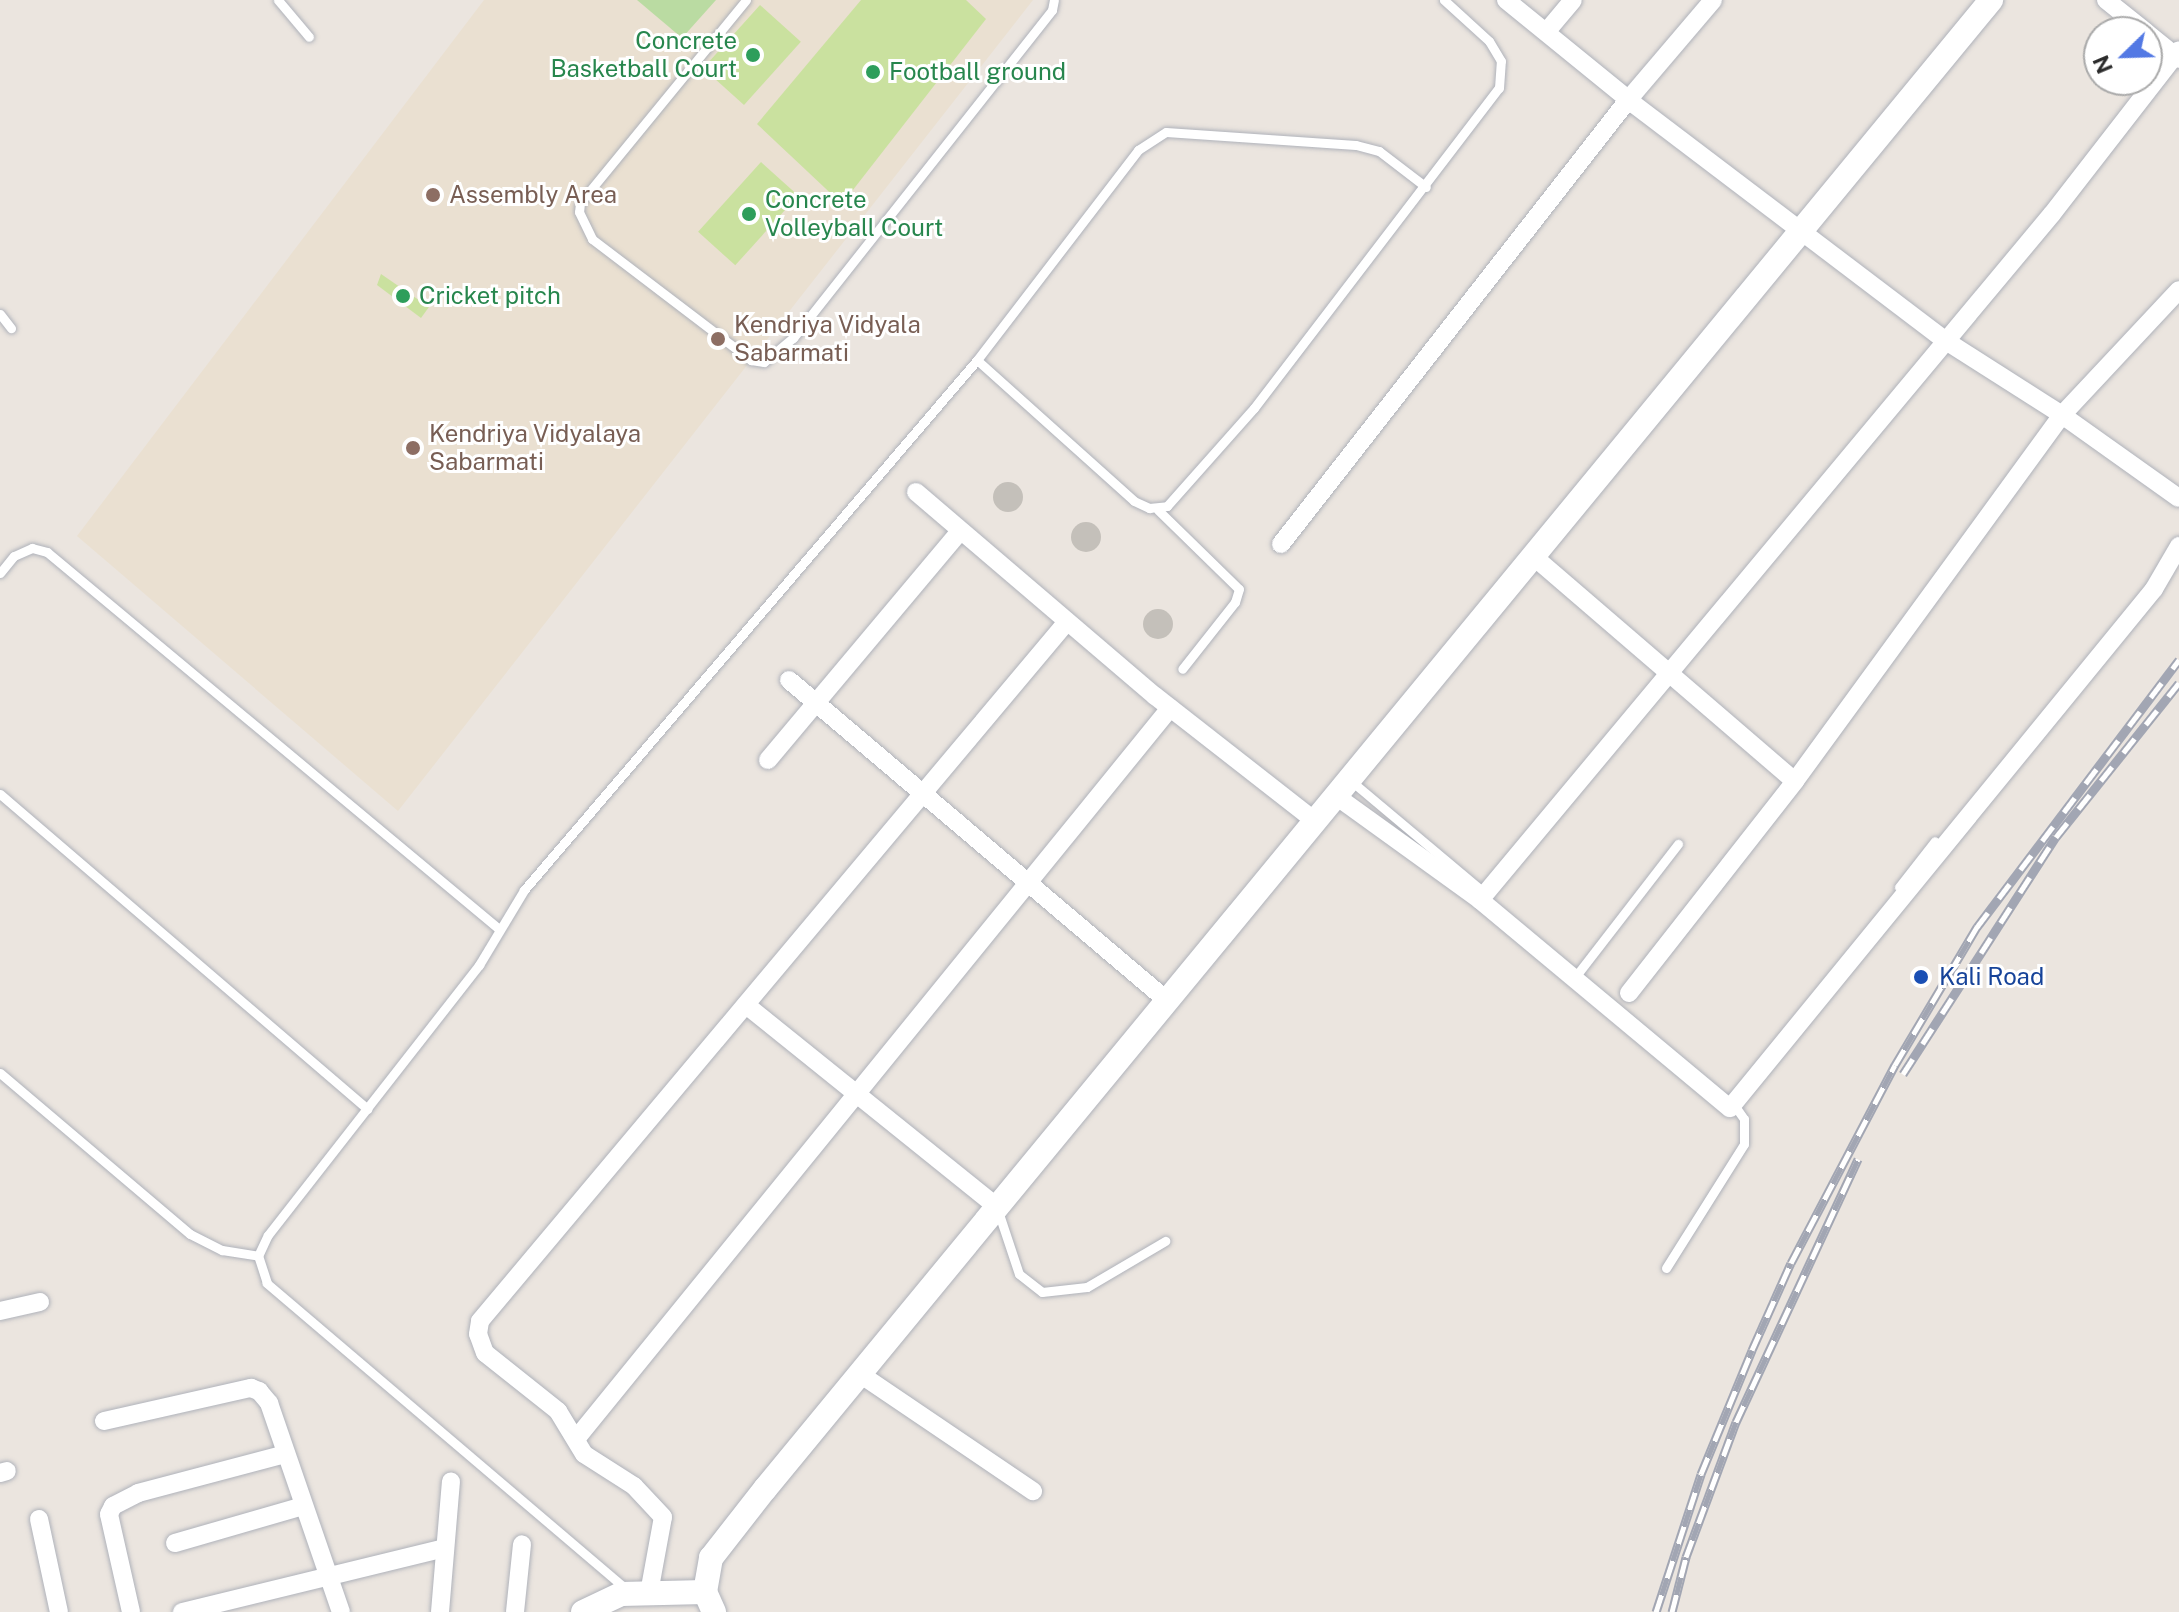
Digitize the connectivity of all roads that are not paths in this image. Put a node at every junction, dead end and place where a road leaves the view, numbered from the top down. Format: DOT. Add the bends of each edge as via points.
graph roads {
  1 [pos="278,0"];
  2 [pos="746,0"];
  3 [pos="1054,0"];
  4 [pos="1444,0"];
  5 [pos="1506,0"];
  6 [pos="1573,0"];
  7 [pos="1713,0"];
  8 [pos="1991,0"];
  9 [pos="2106,0"];
  10 [pos="2126,16"];
  11 [pos="1547,31"];
  12 [pos="309,37"];
  13 [pos="2177,55"];
  14 [pos="1628,100"];
  15 [pos="1426,187"];
  16 [pos="1800,228"];
  17 [pos="2179,290"];
  18 [pos="0,314"];
  19 [pos="11,328"];
  20 [pos="1946,341"];
  21 [pos="977,360"];
  22 [pos="2062,415"];
  23 [pos="916,492"];
  24 [pos="2179,498"];
  25 [pos="1158,510"];
  26 [pos="959,532"];
  27 [pos="1281,544"];
  28 [pos="2179,546"];
  29 [pos="1533,556"];
  30 [pos="0,573"];
  31 [pos="1066,623"];
  32 [pos="1182,669"];
  33 [pos="1673,674"];
  34 [pos="789,680"];
  35 [pos="815,704"];
  36 [pos="1170,708"];
  37 [pos="768,760"];
  38 [pos="1795,781"];
  39 [pos="1342,788"];
  40 [pos="0,794"];
  41 [pos="922,795"];
  42 [pos="1315,821"];
  43 [pos="1935,841"];
  44 [pos="1678,844"];
  45 [pos="1029,884"];
  46 [pos="1483,897"];
  47 [pos="499,929"];
  48 [pos="1579,972"];
  49 [pos="1629,993"];
  50 [pos="1167,1001"];
  51 [pos="746,1005"];
  52 [pos="0,1073"];
  53 [pos="859,1096"];
  54 [pos="1732,1101"];
  55 [pos="368,1109"];
  56 [pos="997,1207"];
  57 [pos="1165,1241"];
  58 [pos="258,1256"];
  59 [pos="1666,1268"];
  60 [pos="40,1302"];
  61 [pos="0,1311"];
  62 [pos="860,1374"];
  63 [pos="104,1421"];
  64 [pos="576,1439"];
  65 [pos="286,1454"];
  66 [pos="451,1481"];
  67 [pos="1033,1491"];
  68 [pos="303,1506"];
  69 [pos="39,1519"];
  70 [pos="175,1543"];
  71 [pos="522,1544"];
  72 [pos="444,1548"];
  73 [pos="328,1579"];
  74 [pos="640,1593"];
  75 [pos="710,1602"];
  76 [pos="59,1612"];
  77 [pos="131,1612"];
  78 [pos="182,1612"];
  79 [pos="341,1612"];
  80 [pos="440,1612"];
  81 [pos="515,1612"];
  82 [pos="583,1612"];
  1 -- 12 [label="lane"];
  2 -- 3 [label="lane" via="580,203 579,212 592,239 751,360 764,362 793,338 1052,10"];
  4 -- 15 [label="lane" via="1489,41 1501,61 1499,88"];
  5 -- 11 [label="street"];
  6 -- 11 [label="street"];
  7 -- 14 [label="street"];
  8 -- 16 [label="main road"];
  9 -- 10 [label="street"];
  11 -- 14 [label="street"];
  13 -- 20 [label="street"];
  14 -- 16 [label="street"];
  14 -- 27 [label="street"];
  15 -- 21 [label="lane" via="1379,151 1356,145 1166,132 1138,150"];
  15 -- 25 [label="lane" via="1254,408 1176,499"];
  16 -- 20 [label="street"];
  16 -- 29 [label="main road"];
  17 -- 22 [label="street"];
  18 -- 19 [label="lane"];
  20 -- 22 [label="street"];
  20 -- 33 [label="street"];
  21 -- 25 [label="lane" via="1134,501"];
  21 -- 47 [label="lane" via="524,890"];
  22 -- 24 [label="street"];
  22 -- 38 [label="street"];
  23 -- 26 [label="street"];
  25 -- 32 [label="lane" via="1239,589 1235,602"];
  26 -- 31 [label="street"];
  26 -- 35 [label="street"];
  28 -- 54 [label="street" via="2154,589"];
  29 -- 33 [label="street"];
  29 -- 39 [label="main road"];
  30 -- 47 [label="lane" via="23,552 47,552"];
  31 -- 36 [label="street"];
  31 -- 41 [label="street"];
  33 -- 38 [label="street"];
  33 -- 46 [label="street"];
  34 -- 35 [label="street"];
  35 -- 37 [label="street"];
  35 -- 41 [label="street"];
  36 -- 42 [label="street"];
  36 -- 45 [label="street"];
  38 -- 49 [label="street"];
  39 -- 42 [label="main road"];
  39 -- 46 [label="street"];
  40 -- 55 [label="lane"];
  41 -- 45 [label="street"];
  41 -- 51 [label="street"];
  42 -- 50 [label="main road"];
  43 -- 54 [label="lane"];
  44 -- 48 [label="lane"];
  45 -- 50 [label="street"];
  45 -- 53 [label="street"];
  46 -- 48 [label="lane"];
  46 -- 54 [label="street" via="1730,1108"];
  47 -- 55 [label="lane" via="479,965"];
  48 -- 54 [label="lane"];
  50 -- 56 [label="main road"];
  51 -- 53 [label="street"];
  51 -- 64 [label="street" via="480,1321 485,1353 558,1411"];
  52 -- 58 [label="lane" via="190,1234 222,1250"];
  53 -- 56 [label="street"];
  53 -- 64 [label="street"];
  54 -- 59 [label="lane" via="1744,1119 1744,1144"];
  55 -- 58 [label="lane" via="268,1235"];
  56 -- 57 [label="lane" via="1019,1274 1042,1292 1087,1287"];
  56 -- 62 [label="main road"];
  58 -- 74 [label="lane" via="267,1283"];
  60 -- 61 [label="street"];
  62 -- 67 [label="street"];
  62 -- 75 [label="main road" via="711,1558"];
  63 -- 65 [label="street" via="251,1388 269,1403"];
  64 -- 74 [label="street" via="584,1454 634,1486 663,1517"];
  65 -- 68 [label="street"];
  65 -- 77 [label="street" via="138,1493 113,1506 109,1514"];
  66 -- 72 [label="street"];
  68 -- 70 [label="street"];
  68 -- 73 [label="street"];
  69 -- 76 [label="street"];
  71 -- 81 [label="street"];
  72 -- 73 [label="street"];
  72 -- 80 [label="street"];
  73 -- 78 [label="street"];
  73 -- 79 [label="street"];
  74 -- 75 [label="main road"];
  74 -- 82 [label="main road" via="605,1599"];
}
